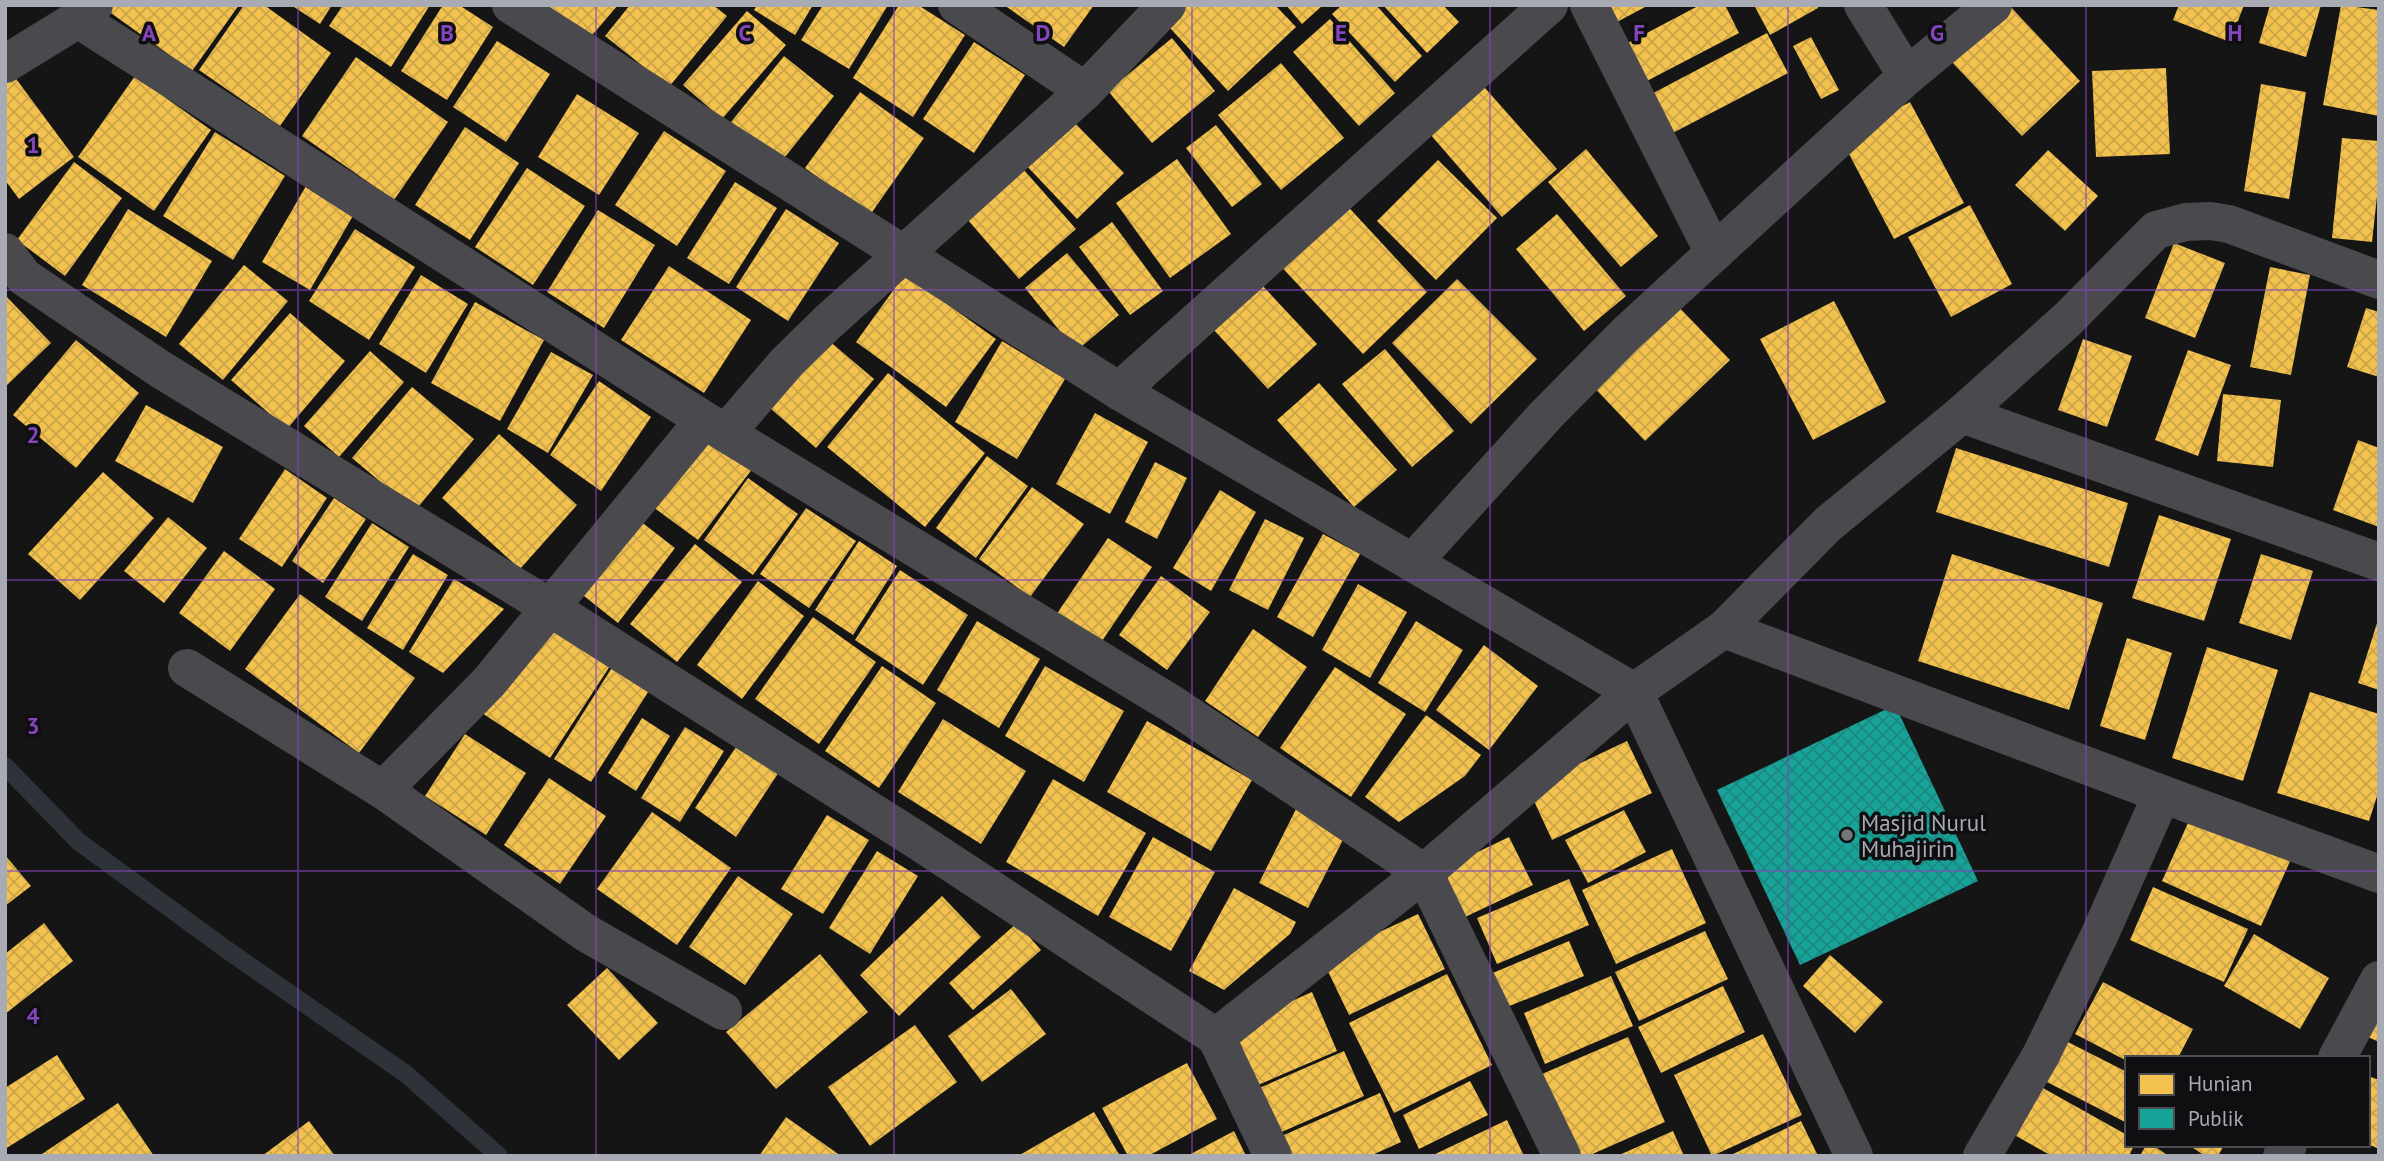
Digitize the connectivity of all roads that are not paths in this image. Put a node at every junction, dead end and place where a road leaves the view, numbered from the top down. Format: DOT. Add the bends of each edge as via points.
graph roads {
  1 [pos="511,5"];
  2 [pos="957,5"];
  3 [pos="1167,5"];
  4 [pos="1549,5"];
  5 [pos="1589,5"];
  6 [pos="1863,5"];
  7 [pos="1993,5"];
  8 [pos="86,12"];
  9 [pos="5,64"];
  10 [pos="1907,76"];
  11 [pos="1085,91"];
  12 [pos="5,252"];
  13 [pos="1714,253"];
  14 [pos="904,255"];
  15 [pos="2379,280"];
  16 [pos="1119,391"];
  17 [pos="1962,414"];
  18 [pos="715,426"];
  19 [pos="1413,562"];
  20 [pos="2379,562"];
  21 [pos="549,607"];
  22 [pos="1724,629"];
  23 [pos="187,668"];
  24 [pos="1634,692"];
  25 [pos="383,790"];
  26 [pos="2162,794"];
  27 [pos="1424,873"];
  28 [pos="2379,874"];
  29 [pos="2379,980"];
  30 [pos="723,1011"];
  31 [pos="1216,1037"];
  32 [pos="2338,1056"];
  33 [pos="1273,1156"];
  34 [pos="1562,1156"];
  35 [pos="1854,1156"];
  36 [pos="1982,1156"];
  1 -- 14 [label="street"];
  2 -- 11 [label="street"];
  3 -- 11 [label="street"];
  4 -- 16 [label="street"];
  5 -- 13 [label="street"];
  6 -- 10 [label="street"];
  7 -- 10 [label="street"];
  8 -- 9 [label="street"];
  8 -- 18 [label="street"];
  10 -- 13 [label="street"];
  11 -- 14 [label="street"];
  12 -- 21 [label="street" via="24,277 160,369"];
  13 -- 19 [label="street" via="1546,415"];
  14 -- 16 [label="street"];
  14 -- 18 [label="street"];
  15 -- 17 [label="street" via="2229,224 2186,222 2156,230 2068,319"];
  16 -- 19 [label="street"];
  17 -- 20 [label="street"];
  17 -- 22 [label="street" via="1828,524"];
  18 -- 21 [label="street"];
  18 -- 27 [label="street" via="1172,704"];
  19 -- 24 [label="street"];
  21 -- 25 [label="street" via="489,682"];
  21 -- 31 [label="street"];
  22 -- 24 [label="street"];
  22 -- 26 [label="street"];
  23 -- 25 [label="street"];
  24 -- 27 [label="street"];
  24 -- 35 [label="street"];
  25 -- 30 [label="street" via="586,933"];
  26 -- 28 [label="street"];
  26 -- 36 [label="street" via="2041,1055"];
  27 -- 31 [label="street"];
  27 -- 34 [label="street"];
  29 -- 32 [label="street"];
  31 -- 33 [label="street"];
}
